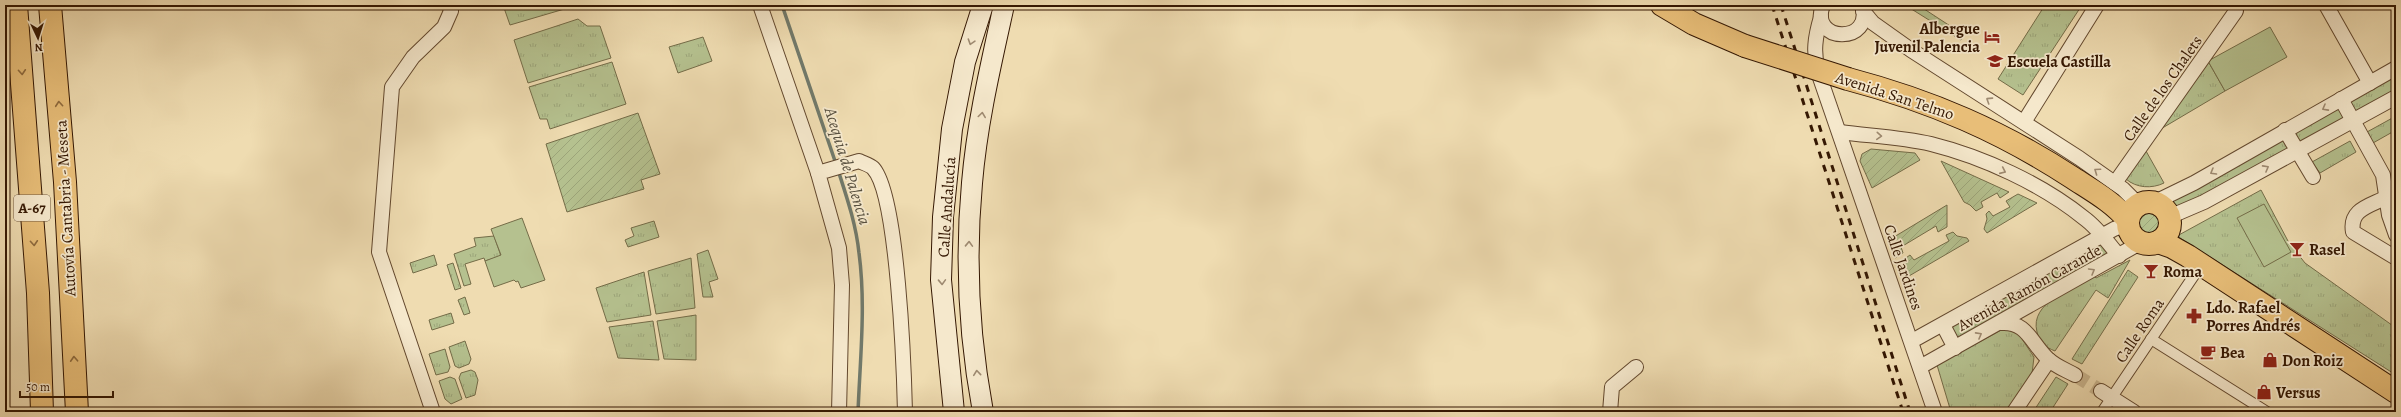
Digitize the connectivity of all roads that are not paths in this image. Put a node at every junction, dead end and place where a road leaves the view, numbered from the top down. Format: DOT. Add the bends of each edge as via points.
graph roads {
  1 [pos="16,5"];
  2 [pos="50,5"];
  3 [pos="449,5"];
  4 [pos="760,5"];
  5 [pos="983,5"];
  6 [pos="1004,5"];
  7 [pos="1662,5"];
  8 [pos="2098,5"];
  9 [pos="2326,5"];
  10 [pos="1862,8"];
  11 [pos="1821,9"];
  12 [pos="2236,11"];
  13 [pos="1839,35"];
  14 [pos="1813,54"];
  15 [pos="2396,68"];
  16 [pos="2370,83"];
  17 [pos="2396,97"];
  18 [pos="2341,99"];
  19 [pos="2353,120"];
  20 [pos="2024,122"];
  21 [pos="2285,130"];
  22 [pos="1840,132"];
  23 [pos="2297,152"];
  24 [pos="823,172"];
  25 [pos="2312,177"];
  26 [pos="2115,183"];
  27 [pos="2387,197"];
  28 [pos="2133,211"];
  29 [pos="2159,233"];
  30 [pos="2396,235"];
  31 [pos="2103,236"];
  32 [pos="2119,256"];
  33 [pos="2396,258"];
  34 [pos="2201,265"];
  35 [pos="2034,304"];
  36 [pos="2001,323"];
  37 [pos="1943,325"];
  38 [pos="2030,338"];
  39 [pos="2151,339"];
  40 [pos="1912,341"];
  41 [pos="1955,348"];
  42 [pos="2049,360"];
  43 [pos="1636,366"];
  44 [pos="1920,368"];
  45 [pos="2075,375"];
  46 [pos="2396,379"];
  47 [pos="2396,392"];
  48 [pos="2106,395"];
  49 [pos="42,412"];
  50 [pos="76,412"];
  51 [pos="433,412"];
  52 [pos="839,412"];
  53 [pos="905,412"];
  54 [pos="954,412"];
  55 [pos="983,412"];
  56 [pos="1610,412"];
  57 [pos="1935,412"];
  58 [pos="2014,412"];
  59 [pos="2102,412"];
  60 [pos="2134,412"];
  61 [pos="2267,412"];
  1 -- 49 [label="main road, Autovía Cantabria - Meseta / A-67, one-way" via="38,293"];
  50 -- 2 [label="main road, Autovía Cantabria - Meseta / A-67, one-way" via="65,182"];
  3 -- 51 [label="street" via="451,11 444,27 413,57 392,87 379,252"];
  4 -- 24 [label="street"];
  5 -- 54 [label="main road, Calle Andalucía, one-way" via="965,62 952,128 944,217 941,280"];
  55 -- 6 [label="main road, Calle Andalucía, one-way" via="968,272 972,183 986,87"];
  7 -- 28 [label="main road, Avenida San Telmo, bridge" via="1694,24 1745,46 1900,93 1976,123"];
  8 -- 20 [label="street"];
  9 -- 16 [label="street"];
  10 -- 13 [label="street" via="1860,25 1856,30"];
  20 -- 10 [label="street, one-way" via="1911,50 1873,23"];
  11 -- 13 [label="street" via="1827,29"];
  11 -- 14 [label="street"];
  12 -- 26 [label="street, Calle de los Chalets"];
  13 -- 14 [label="street" via="1828,40"];
  14 -- 22 [label="street, Calle Jardines"];
  15 -- 16 [label="street"];
  16 -- 18 [label="street"];
  17 -- 19 [label="street"];
  18 -- 19 [label="street"];
  18 -- 21 [label="street, one-way"];
  19 -- 23 [label="street"];
  19 -- 27 [label="street" via="2384,175"];
  26 -- 20 [label="street, one-way"];
  21 -- 23 [label="street"];
  21 -- 28 [label="street, one-way" via="2194,184"];
  22 -- 31 [label="street, one-way" via="1893,137 1967,155 2044,189 2084,218"];
  22 -- 40 [label="street, Calle Jardines"];
  23 -- 25 [label="street"];
  29 -- 23 [label="street, one-way" via="2204,202"];
  24 -- 52 [label="street" via="839,248 842,285"];
  24 -- 53 [label="street" via="859,161 873,168 885,194 902,325"];
  26 -- 28 [label="street"];
  27 -- 30 [label="street" via="2389,215"];
  27 -- 33 [label="street" via="2355,214 2351,223 2354,232"];
  28 -- 29 [label="main road" via="2130,235"];
  28 -- 29 [label="main road, Avenida San Telmo" via="2163,208"];
  28 -- 31 [label="street, Avenida Ramón Carande"];
  29 -- 32 [label="street, Avenida Ramón Carande"];
  29 -- 34 [label="main road" via="2172,247"];
  29 -- 46 [label="main road" via="2178,241"];
  31 -- 32 [label="street"];
  31 -- 37 [label="street, Avenida Ramón Carande"];
  35 -- 32 [label="street, Avenida Ramón Carande, one-way"];
  34 -- 39 [label="street, Calle Roma"];
  34 -- 47 [label="main road"];
  35 -- 36 [label="street, Avenida Ramón Carande"];
  35 -- 38 [label="street" via="2029,326"];
  36 -- 38 [label="street" via="2013,322 2022,327"];
  41 -- 36 [label="street, Avenida Ramón Carande, one-way"];
  37 -- 40 [label="street, Avenida Ramón Carande"];
  37 -- 41 [label="street, Avenida Ramón Carande"];
  38 -- 42 [label="street"];
  39 -- 48 [label="street, Calle Roma"];
  39 -- 61 [label="street"];
  40 -- 44 [label="street, Calle Jardines"];
  41 -- 44 [label="street, Avenida Ramón Carande"];
  42 -- 45 [label="street"];
  42 -- 58 [label="street"];
  43 -- 56 [label="street" via="1612,387"];
  44 -- 57 [label="street, Calle Jardines"];
  48 -- 59 [label="street, Calle Roma"];
  48 -- 60 [label="street"];
}
